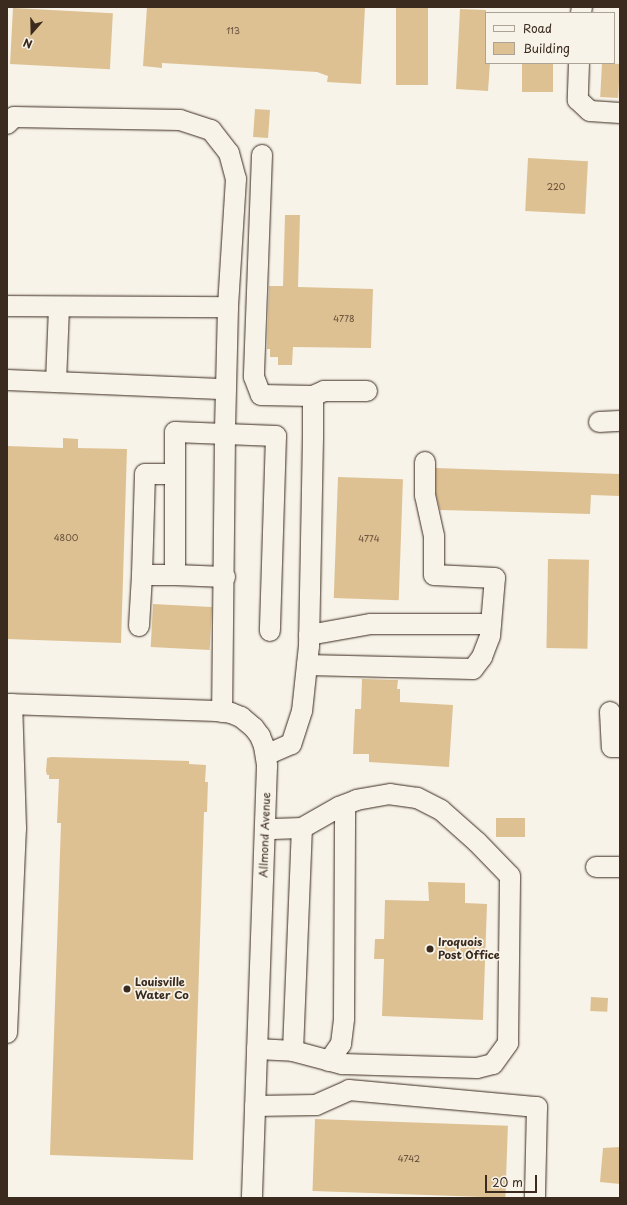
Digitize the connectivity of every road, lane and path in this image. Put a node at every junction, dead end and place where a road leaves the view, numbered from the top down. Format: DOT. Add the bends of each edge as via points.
graph roads {
  1 [pos="579,64"];
  2 [pos="620,113"];
  3 [pos="7,124"];
  4 [pos="262,155"];
  5 [pos="7,306"];
  6 [pos="59,306"];
  7 [pos="228,307"];
  8 [pos="7,380"];
  9 [pos="56,382"];
  10 [pos="226,390"];
  11 [pos="367,391"];
  12 [pos="313,396"];
  13 [pos="620,421"];
  14 [pos="599,422"];
  15 [pos="225,434"];
  16 [pos="425,462"];
  17 [pos="175,474"];
  18 [pos="142,575"];
  19 [pos="175,575"];
  20 [pos="225,577"];
  21 [pos="491,624"];
  22 [pos="139,626"];
  23 [pos="270,631"];
  24 [pos="309,635"];
  25 [pos="307,665"];
  26 [pos="10,704"];
  27 [pos="222,712"];
  28 [pos="610,712"];
  29 [pos="620,747"];
  30 [pos="266,755"];
  31 [pos="345,805"];
  32 [pos="302,828"];
  33 [pos="265,829"];
  34 [pos="596,867"];
  35 [pos="620,867"];
  36 [pos="7,1033"];
  37 [pos="257,1049"];
  38 [pos="293,1051"];
  39 [pos="329,1061"];
  40 [pos="255,1106"];
  41 [pos="252,1198"];
  42 [pos="535,1198"];
  1 -- 2 [label="street" via="578,100 590,111"];
  3 -- 7 [label="street" via="14,117 180,120 211,130 229,153 236,179"];
  4 -- 12 [label="street" via="254,377 261,395"];
  5 -- 6 [label="street"];
  6 -- 7 [label="street"];
  6 -- 9 [label="street"];
  7 -- 10 [label="street"];
  8 -- 9 [label="street"];
  9 -- 10 [label="street"];
  10 -- 15 [label="street"];
  11 -- 12 [label="street" via="324,390"];
  12 -- 24 [label="street"];
  13 -- 14 [label="street"];
  15 -- 17 [label="street" via="176,432"];
  15 -- 20 [label="street"];
  15 -- 23 [label="street" via="276,436"];
  16 -- 21 [label="street" via="425,495 434,536 434,575 495,578"];
  17 -- 18 [label="street" via="145,474"];
  17 -- 19 [label="street"];
  18 -- 19 [label="street"];
  18 -- 22 [label="street"];
  19 -- 20 [label="street"];
  20 -- 27 [label="street"];
  21 -- 24 [label="street" via="371,624"];
  21 -- 25 [label="street" via="490,636 482,657 473,669"];
  24 -- 25 [label="street"];
  25 -- 30 [label="street" via="302,712 290,744"];
  26 -- 27 [label="street, Allmond Avenue"];
  26 -- 36 [label="street" via="16,828"];
  27 -- 30 [label="street, Allmond Avenue" via="241,717 254,728 260,736"];
  28 -- 29 [label="street" via="612,747"];
  30 -- 33 [label="street, Allmond Avenue"];
  31 -- 32 [label="street"];
  31 -- 39 [label="street" via="344,1018 341,1044"];
  31 -- 39 [label="street" via="357,800 390,794 417,798 441,810 510,876 508,1042 493,1064 477,1068 342,1064"];
  32 -- 33 [label="street"];
  32 -- 38 [label="street"];
  33 -- 37 [label="street, Allmond Avenue"];
  34 -- 35 [label="street"];
  37 -- 38 [label="street"];
  37 -- 40 [label="street, Allmond Avenue"];
  38 -- 39 [label="street"];
  40 -- 41 [label="street, Allmond Avenue"];
  40 -- 42 [label="street" via="316,1105 349,1090 537,1107"];
}
